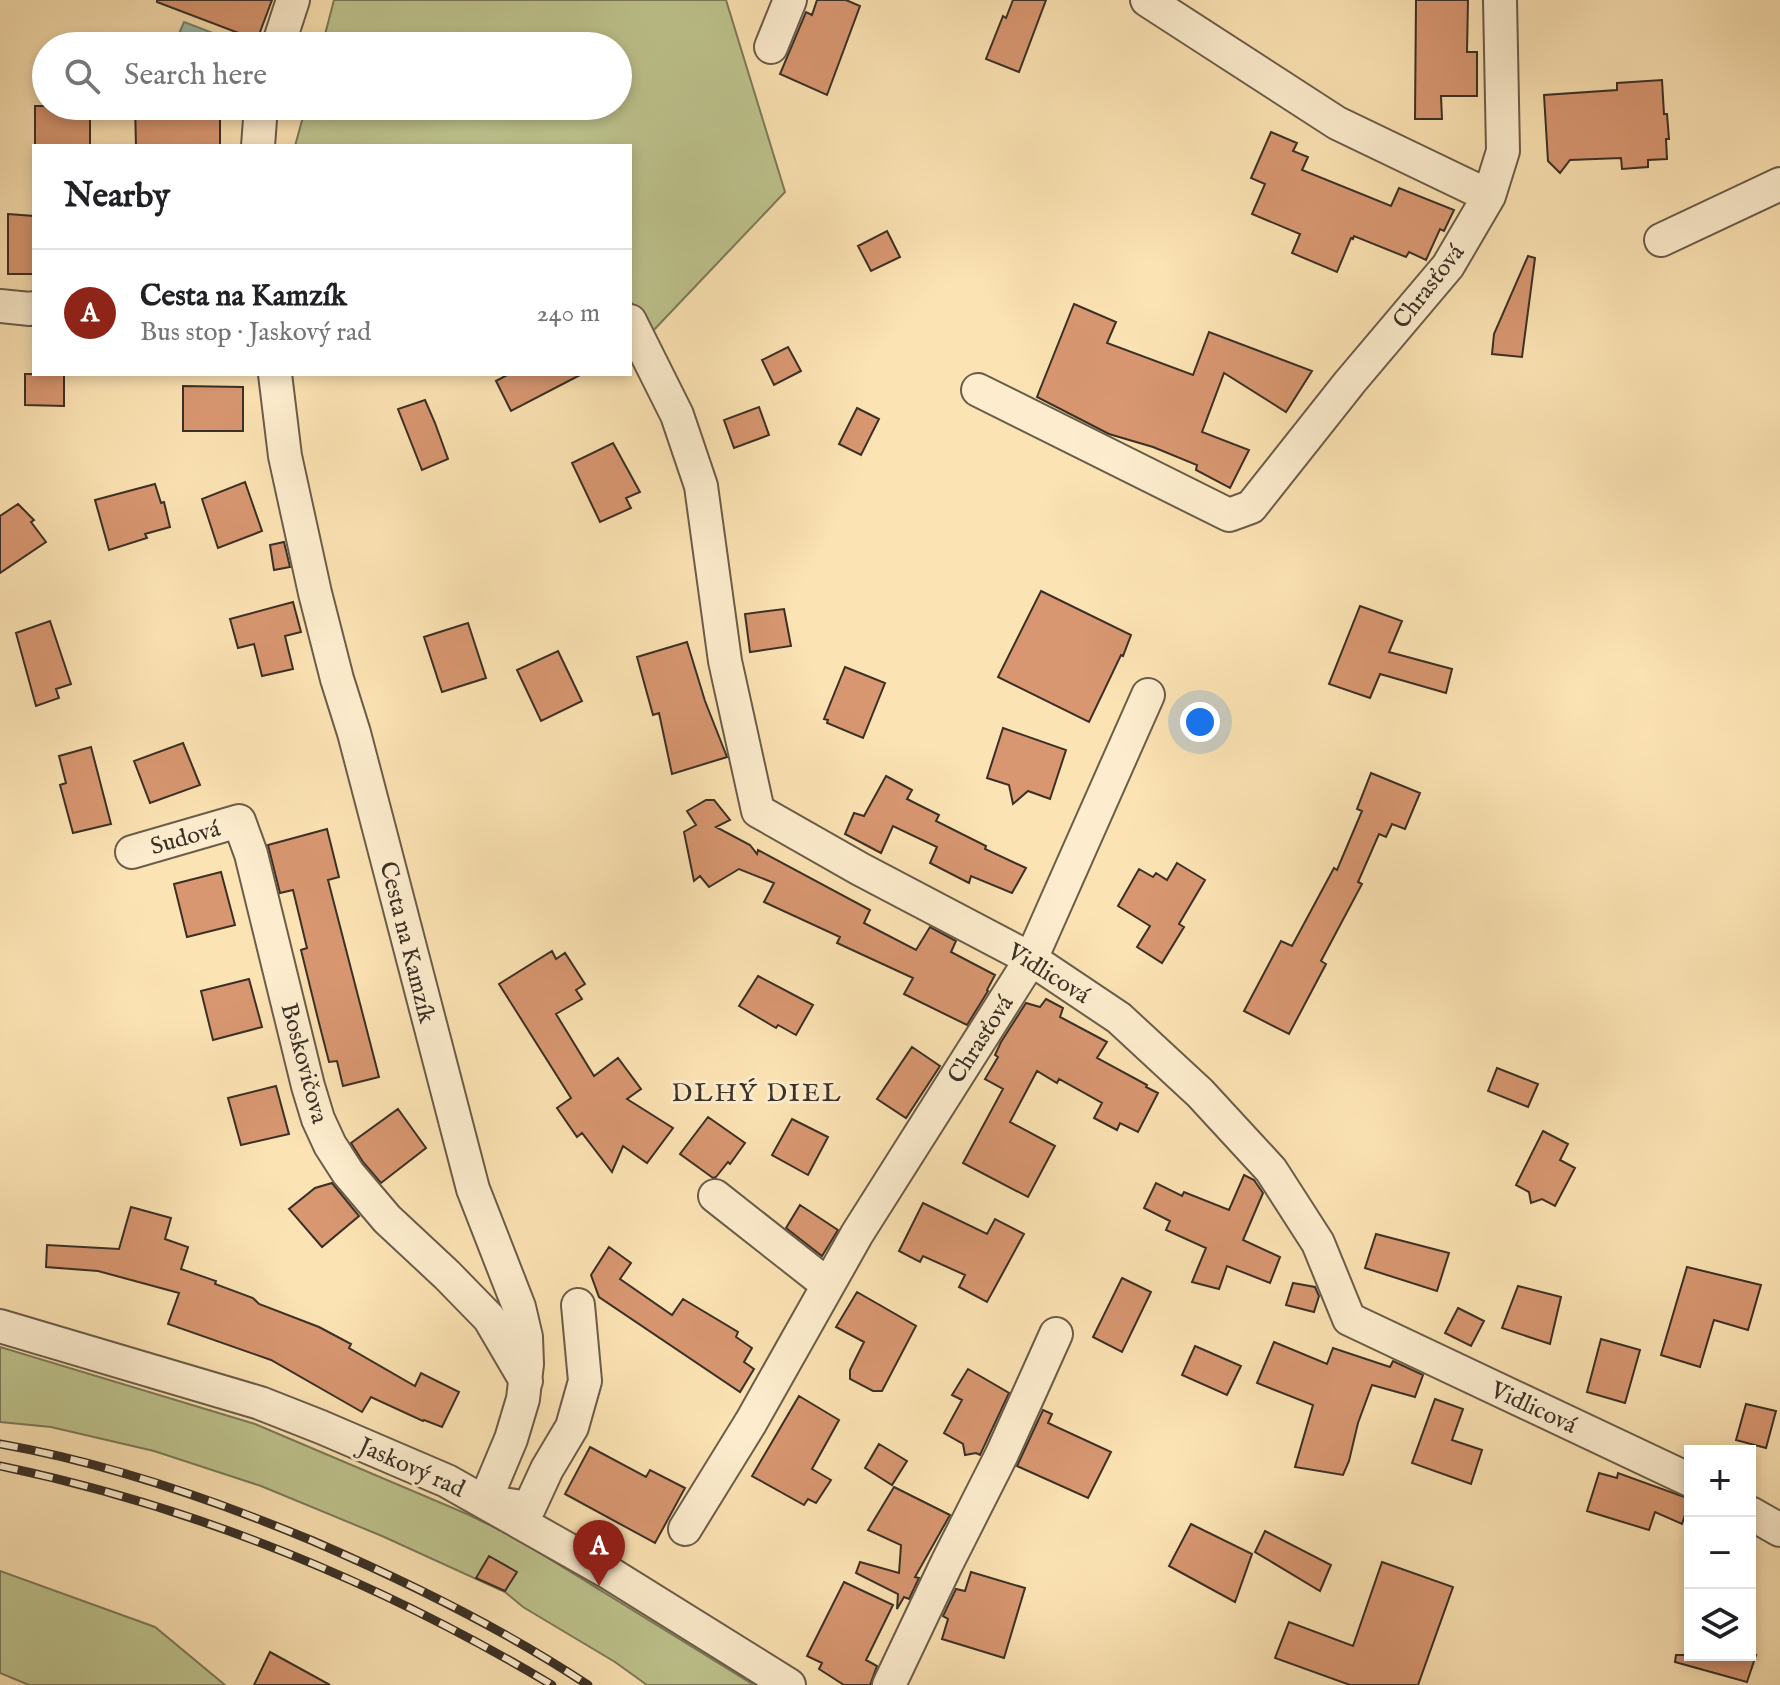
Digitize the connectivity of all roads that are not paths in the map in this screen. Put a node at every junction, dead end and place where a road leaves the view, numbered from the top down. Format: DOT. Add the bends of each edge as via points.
graph roads {
  1 [pos="293,0"];
  2 [pos="790,0"];
  3 [pos="1147,0"];
  4 [pos="1500,0"];
  5 [pos="283,32"];
  6 [pos="771,47"];
  7 [pos="260,120"];
  8 [pos="258,144"];
  9 [pos="1780,184"];
  10 [pos="1489,196"];
  11 [pos="1661,240"];
  12 [pos="0,306"];
  13 [pos="32,308"];
  14 [pos="632,325"];
  15 [pos="275,376"];
  16 [pos="978,390"];
  17 [pos="1148,695"];
  18 [pos="239,821"];
  19 [pos="132,852"];
  20 [pos="1031,959"];
  21 [pos="715,1196"];
  22 [pos="828,1285"];
  23 [pos="578,1305"];
  24 [pos="0,1326"];
  25 [pos="1056,1334"];
  26 [pos="526,1381"];
  27 [pos="1684,1477"];
  28 [pos="485,1501"];
  29 [pos="1756,1516"];
  30 [pos="685,1529"];
  31 [pos="1780,1530"];
  32 [pos="789,1685"];
  33 [pos="889,1685"];
  1 -- 5 [label="street"];
  2 -- 6 [label="street"];
  3 -- 10 [label="street" via="1337,123"];
  4 -- 10 [label="street, Chrasťová" via="1503,151"];
  7 -- 8 [label="street"];
  9 -- 11 [label="street"];
  10 -- 16 [label="street, Chrasťová" via="1448,266 1251,507 1229,515"];
  12 -- 13 [label="street"];
  14 -- 20 [label="street, Vidlicová" via="677,415 701,486 725,661 758,811"];
  15 -- 26 [label="street, Cesta na Kamzík" via="285,456 315,593 473,1189 519,1307 526,1337"];
  17 -- 20 [label="street, Chrasťová"];
  18 -- 19 [label="street, Sudová"];
  18 -- 26 [label="street, Boskovičova" via="308,1086 330,1145 387,1219 489,1318"];
  20 -- 22 [label="street, Chrasťová"];
  20 -- 27 [label="street, Vidlicová" via="1119,1018 1202,1084 1271,1170 1318,1243 1349,1319"];
  21 -- 22 [label="street"];
  22 -- 30 [label="street, Chrasťová"];
  23 -- 28 [label="street" via="585,1381 572,1427 529,1508"];
  24 -- 28 [label="street, Jaskový rad" via="260,1403"];
  25 -- 33 [label="street"];
  26 -- 28 [label="street, Cesta na Kamzík" via="511,1439"];
  28 -- 32 [label="street, Jaskový rad"];
  29 -- 31 [label="street"];
}
